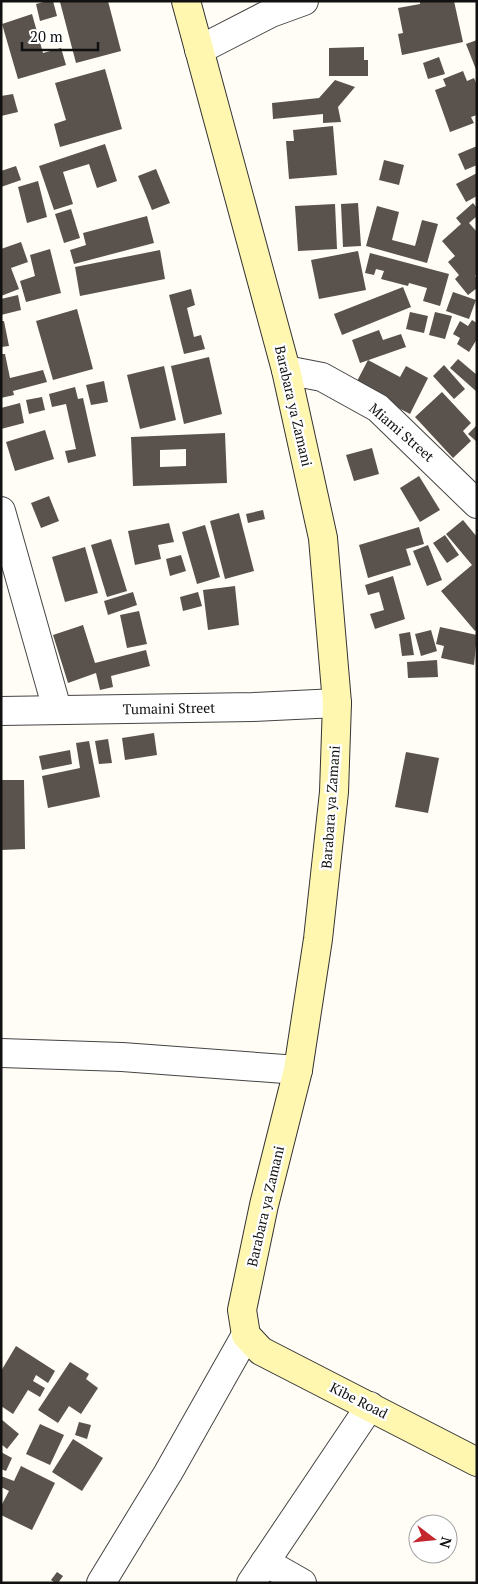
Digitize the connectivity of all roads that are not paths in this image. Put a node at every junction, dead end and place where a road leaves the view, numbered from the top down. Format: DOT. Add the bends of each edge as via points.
graph roads {
  1 [pos="186,1"];
  2 [pos="304,1"];
  3 [pos="199,50"];
  4 [pos="286,370"];
  5 [pos="477,504"];
  6 [pos="1,511"];
  7 [pos="337,703"];
  8 [pos="57,709"];
  9 [pos="1,711"];
  10 [pos="1,1053"];
  11 [pos="298,1070"];
  12 [pos="246,1335"];
  13 [pos="370,1406"];
  14 [pos="477,1462"];
  15 [pos="258,1572"];
  16 [pos="101,1583"];
  17 [pos="302,1583"];
  1 -- 3 [label="street, Barabara ya Zamani"];
  2 -- 3 [label="street" via="271,13"];
  3 -- 4 [label="street, Barabara ya Zamani"];
  4 -- 5 [label="street, Miami Street" via="322,377 378,408"];
  4 -- 7 [label="street, Barabara ya Zamani" via="323,538"];
  6 -- 8 [label="street"];
  7 -- 8 [label="street, Tumaini Street"];
  7 -- 11 [label="street, Barabara ya Zamani" via="334,792 318,939"];
  8 -- 9 [label="street, Tumaini Street"];
  10 -- 11 [label="street" via="122,1057"];
  11 -- 12 [label="street, Barabara ya Zamani" via="242,1310"];
  12 -- 13 [label="street, Kibe Road" via="261,1351"];
  12 -- 16 [label="street"];
  13 -- 14 [label="street, Kibe Road"];
  13 -- 15 [label="street"];
  15 -- 17 [label="street"];
}
